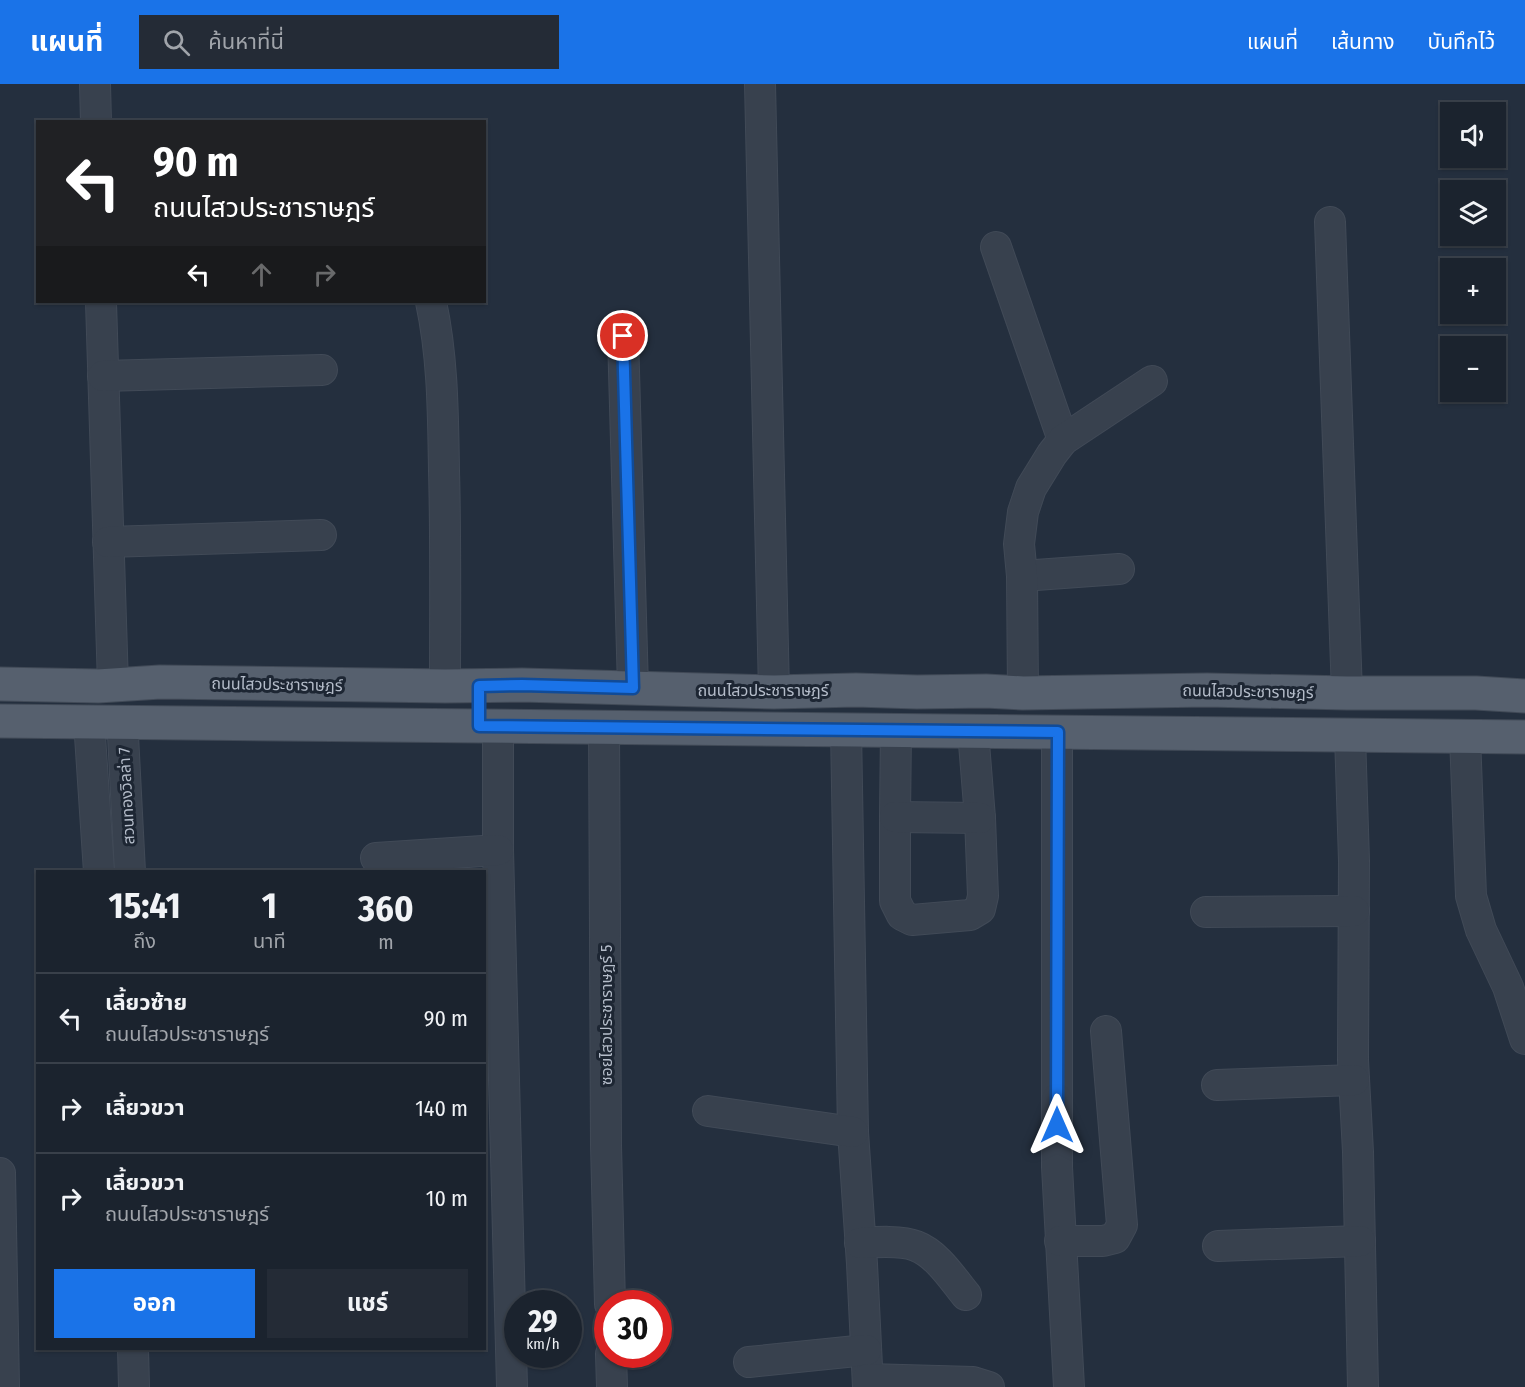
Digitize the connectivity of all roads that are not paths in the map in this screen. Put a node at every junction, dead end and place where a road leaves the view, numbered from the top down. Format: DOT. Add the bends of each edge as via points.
graph roads {
  1 [pos="95,84"];
  2 [pos="760,84"];
  3 [pos="96,120"];
  4 [pos="1330,222"];
  5 [pos="996,248"];
  6 [pos="101,303"];
  7 [pos="431,303"];
  8 [pos="623,336"];
  9 [pos="322,370"];
  10 [pos="103,376"];
  11 [pos="1152,381"];
  12 [pos="1063,440"];
  13 [pos="321,535"];
  14 [pos="108,542"];
  15 [pos="1119,569"];
  16 [pos="1022,576"];
  17 [pos="0,684"];
  18 [pos="113,685"];
  19 [pos="445,686"];
  20 [pos="479,686"];
  21 [pos="633,688"];
  22 [pos="774,692"];
  23 [pos="1023,693"];
  24 [pos="1347,693"];
  25 [pos="1525,696"];
  26 [pos="0,720"];
  27 [pos="89,721"];
  28 [pos="128,722"];
  29 [pos="489,726"];
  30 [pos="604,727"];
  31 [pos="846,729"];
  32 [pos="897,730"];
  33 [pos="973,731"];
  34 [pos="1058,732"];
  35 [pos="1350,735"];
  36 [pos="1465,736"];
  37 [pos="1525,737"];
  38 [pos="895,817"];
  39 [pos="980,818"];
  40 [pos="498,850"];
  41 [pos="376,858"];
  42 [pos="99,870"];
  43 [pos="130,870"];
  44 [pos="1354,911"];
  45 [pos="1206,912"];
  46 [pos="493,947"];
  47 [pos="1107,1031"];
  48 [pos="1525,1039"];
  49 [pos="1354,1080"];
  50 [pos="1217,1085"];
  51 [pos="708,1111"];
  52 [pos="853,1132"];
  53 [pos="0,1173"];
  54 [pos="1060,1241"];
  55 [pos="1360,1241"];
  56 [pos="860,1243"];
  57 [pos="1218,1246"];
  58 [pos="610,1290"];
  59 [pos="966,1295"];
  60 [pos="133,1350"];
  61 [pos="866,1350"];
  62 [pos="749,1362"];
  63 [pos="611,1368"];
  64 [pos="3,1374"];
  65 [pos="868,1383"];
  66 [pos="134,1387"];
  67 [pos="512,1387"];
  68 [pos="612,1387"];
  69 [pos="989,1387"];
  70 [pos="1069,1387"];
  71 [pos="1363,1387"];
  1 -- 3 [label="street"];
  2 -- 22 [label="street"];
  4 -- 24 [label="street"];
  5 -- 12 [label="street"];
  6 -- 10 [label="street"];
  7 -- 19 [label="street" via="443,391"];
  8 -- 21 [label="street"];
  9 -- 10 [label="street"];
  10 -- 14 [label="street"];
  11 -- 12 [label="street"];
  12 -- 16 [label="street" via="1031,488 1023,512 1019,544"];
  13 -- 14 [label="street"];
  14 -- 18 [label="street"];
  15 -- 16 [label="street"];
  16 -- 23 [label="street"];
  17 -- 18 [label="main road, ถนนไสวประชาราษฎร์"];
  18 -- 19 [label="main road, ถนนไสวประชาราษฎร์" via="160,682"];
  19 -- 20 [label="main road, ถนนไสวประชาราษฎร์"];
  20 -- 21 [label="main road, ถนนไสวประชาราษฎร์"];
  20 -- 29 [label="main road"];
  21 -- 22 [label="main road, ถนนไสวประชาราษฎร์"];
  22 -- 23 [label="main road, ถนนไสวประชาราษฎร์"];
  23 -- 24 [label="main road, ถนนไสวประชาราษฎร์"];
  24 -- 25 [label="main road, ถนนไสวประชาราษฎร์"];
  26 -- 27 [label="main road"];
  27 -- 28 [label="main road"];
  27 -- 42 [label="street, สวนทองวิลล่า 7"];
  28 -- 29 [label="main road"];
  28 -- 43 [label="street, สวนทองวิลล่า 7" via="123,735"];
  29 -- 30 [label="main road"];
  29 -- 40 [label="street"];
  30 -- 31 [label="main road"];
  30 -- 58 [label="street, ซอยไสวประชาราษฎร์ 5"];
  31 -- 32 [label="main road"];
  31 -- 52 [label="street"];
  32 -- 33 [label="main road"];
  32 -- 38 [label="street"];
  33 -- 34 [label="main road"];
  33 -- 39 [label="street"];
  34 -- 35 [label="main road"];
  34 -- 54 [label="street"];
  35 -- 36 [label="main road"];
  35 -- 44 [label="street"];
  36 -- 37 [label="main road"];
  36 -- 48 [label="street" via="1471,896"];
  38 -- 39 [label="street"];
  38 -- 39 [label="street" via="895,901 902,915 912,920 970,915 980,909"];
  40 -- 41 [label="street"];
  40 -- 46 [label="street"];
  44 -- 45 [label="street"];
  44 -- 49 [label="street"];
  46 -- 67 [label="street"];
  47 -- 54 [label="street" via="1122,1225 1115,1238"];
  49 -- 50 [label="street"];
  49 -- 55 [label="street"];
  51 -- 52 [label="street"];
  52 -- 56 [label="street"];
  53 -- 64 [label="street"];
  54 -- 70 [label="street"];
  55 -- 57 [label="street"];
  55 -- 71 [label="street"];
  56 -- 59 [label="street" via="916,1245 934,1257"];
  56 -- 61 [label="street"];
  60 -- 66 [label="street"];
  61 -- 62 [label="street"];
  61 -- 65 [label="street"];
  63 -- 68 [label="street"];
  65 -- 69 [label="street" via="973,1382"];
}
